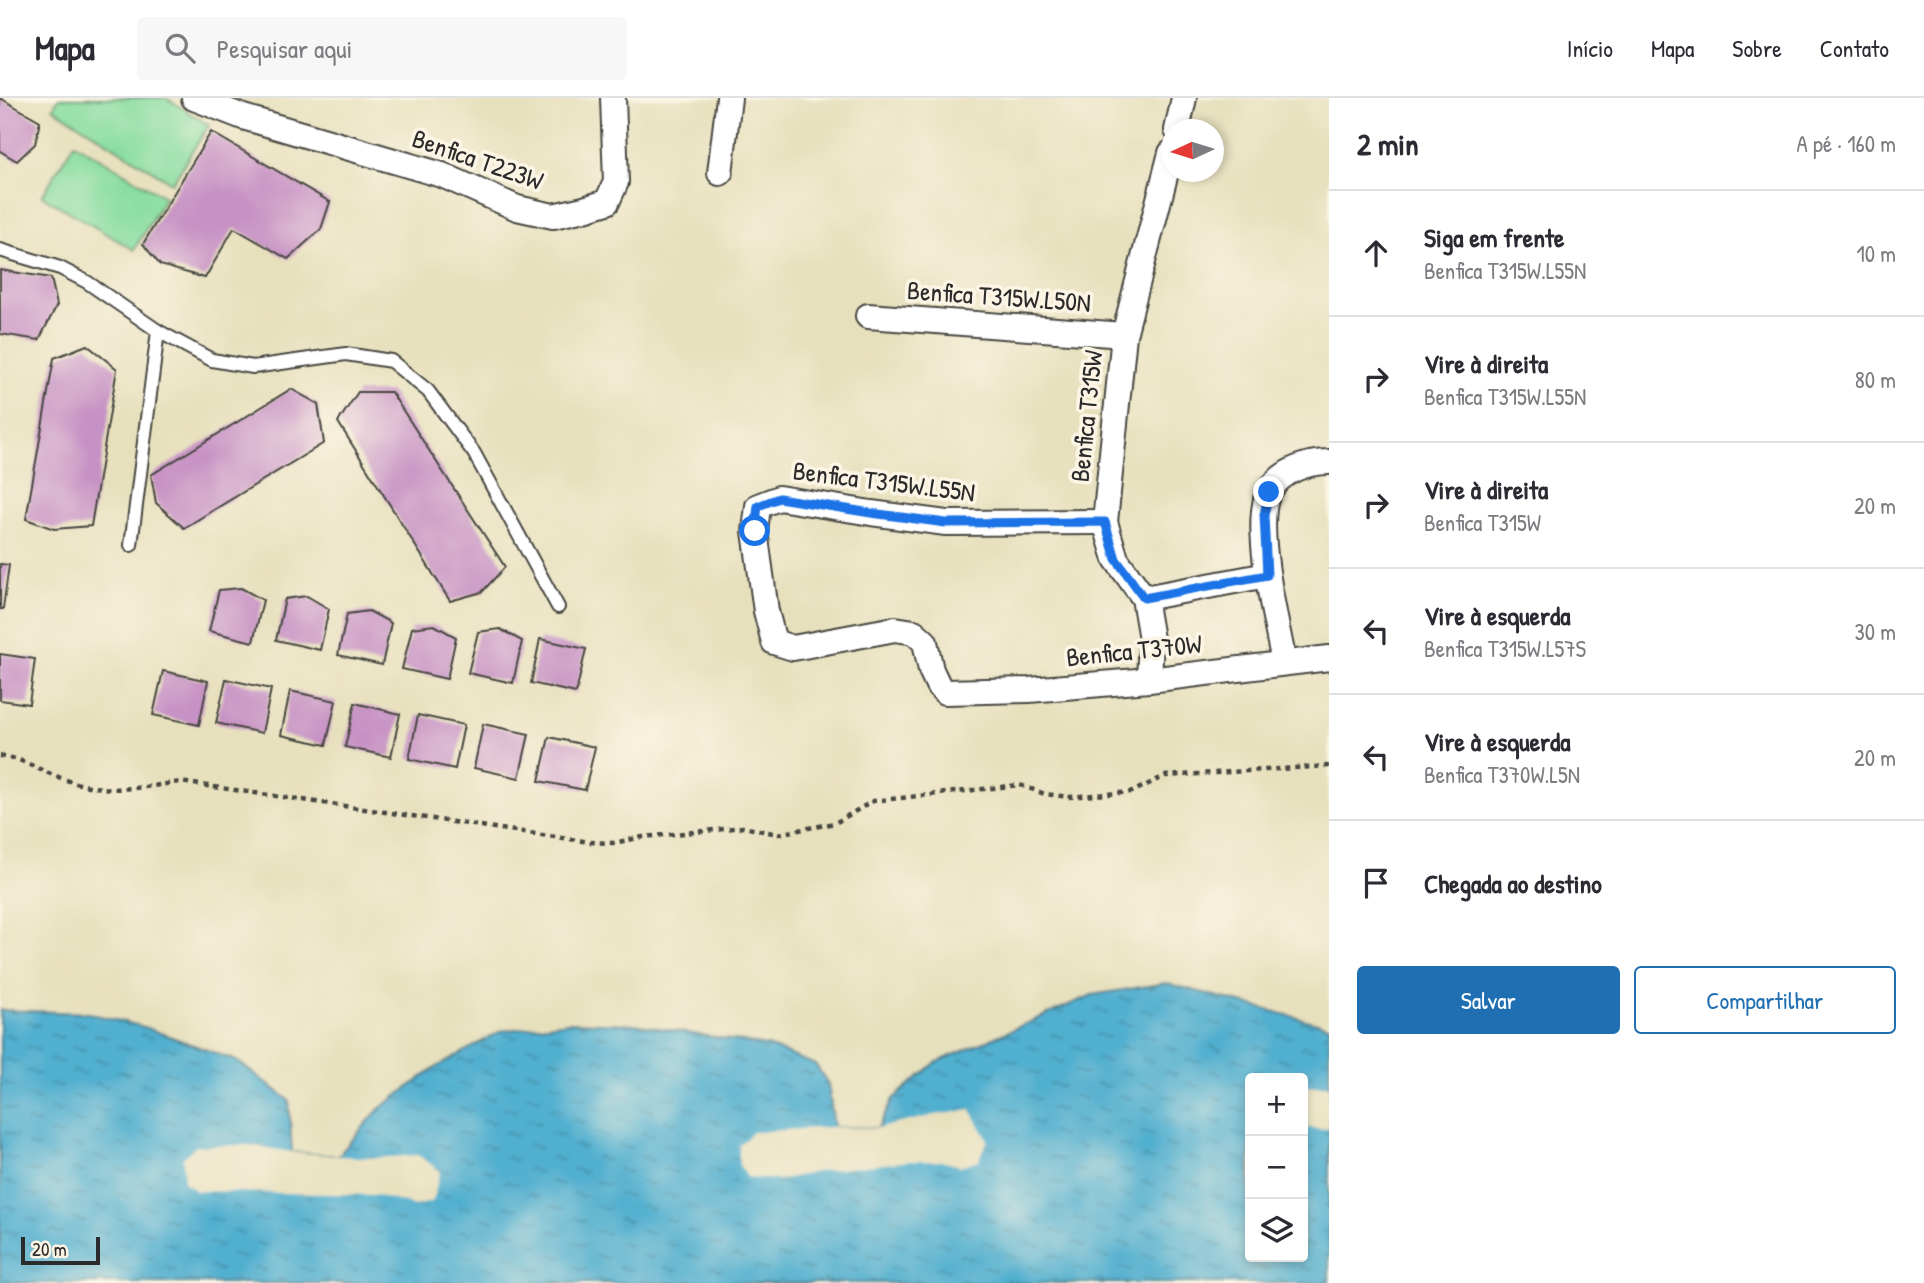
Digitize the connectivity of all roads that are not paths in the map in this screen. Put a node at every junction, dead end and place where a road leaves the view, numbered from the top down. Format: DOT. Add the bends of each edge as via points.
graph roads {
  1 [pos="194,98"];
  2 [pos="613,98"];
  3 [pos="729,98"];
  4 [pos="1184,98"];
  5 [pos="1179,119"];
  6 [pos="720,173"];
  7 [pos="1164,182"];
  8 [pos="0,250"];
  9 [pos="868,316"];
  10 [pos="158,331"];
  11 [pos="1124,335"];
  12 [pos="1329,462"];
  13 [pos="1105,522"];
  14 [pos="131,545"];
  15 [pos="1267,575"];
  16 [pos="1144,598"];
  17 [pos="558,607"];
  18 [pos="1329,658"];
  19 [pos="1284,662"];
  20 [pos="1149,680"];
  21 [pos="945,692"];
  1 -- 2 [label="street, Benfica T223W" via="243,117 442,175 517,208 553,216 607,202 616,182"];
  3 -- 6 [label="street"];
  4 -- 5 [label="street"];
  7 -- 11 [label="street, Benfica T315W"];
  8 -- 10 [label="lane" via="60,268"];
  9 -- 11 [label="street, Benfica T315W.L50N"];
  10 -- 14 [label="lane"];
  10 -- 17 [label="lane" via="212,359 253,367 346,354 391,361 428,391 474,453"];
  11 -- 13 [label="street, Benfica T315W"];
  12 -- 15 [label="street" via="1300,466 1269,492 1264,515"];
  13 -- 16 [label="street, Benfica T315W" via="1116,559"];
  13 -- 21 [label="street, Benfica T315W.L55N" via="946,523 779,498 758,506 755,531 774,642 793,648 895,629 914,632 925,642 931,670"];
  15 -- 16 [label="street"];
  15 -- 19 [label="street"];
  16 -- 20 [label="street, Benfica T315W" via="1151,639"];
  18 -- 19 [label="street, Benfica T370W"];
  19 -- 20 [label="street, Benfica T370W"];
  20 -- 21 [label="street, Benfica T370W"];
}
